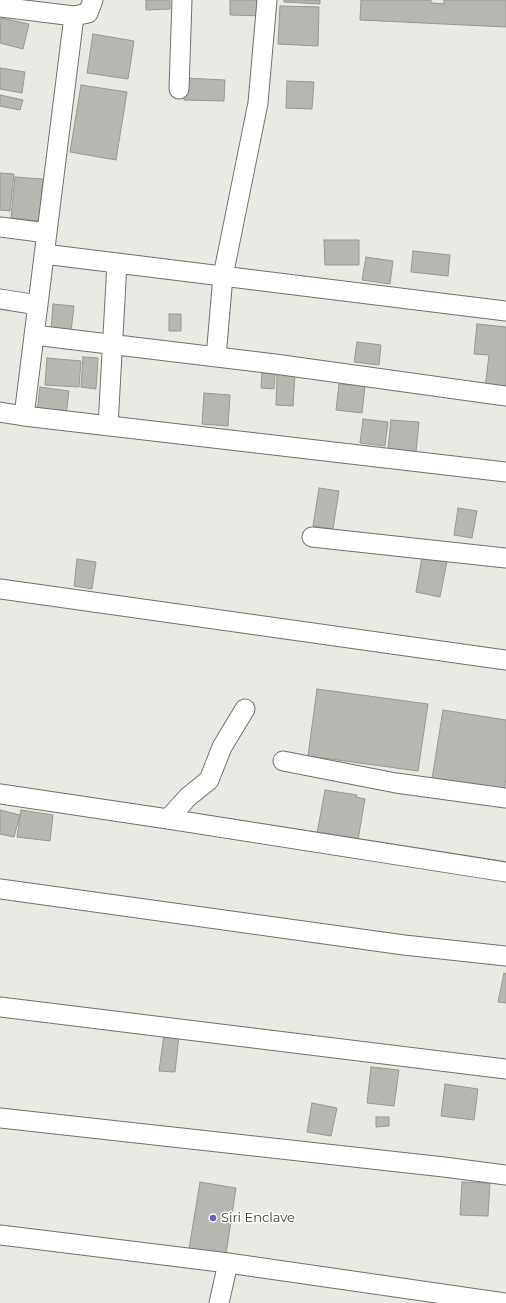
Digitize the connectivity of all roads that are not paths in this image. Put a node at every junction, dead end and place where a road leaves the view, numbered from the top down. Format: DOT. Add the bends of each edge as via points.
graph roads {
  1 [pos="94,0"];
  2 [pos="182,0"];
  3 [pos="267,0"];
  4 [pos="0,7"];
  5 [pos="74,16"];
  6 [pos="179,89"];
  7 [pos="0,227"];
  8 [pos="47,233"];
  9 [pos="44,254"];
  10 [pos="117,264"];
  11 [pos="223,276"];
  12 [pos="0,298"];
  13 [pos="38,305"];
  14 [pos="506,311"];
  15 [pos="34,335"];
  16 [pos="113,344"];
  17 [pos="216,357"];
  18 [pos="506,396"];
  19 [pos="0,412"];
  20 [pos="24,416"];
  21 [pos="108,426"];
  22 [pos="506,472"];
  23 [pos="312,537"];
  24 [pos="506,558"];
  25 [pos="0,589"];
  26 [pos="506,660"];
  27 [pos="245,710"];
  28 [pos="283,761"];
  29 [pos="0,794"];
  30 [pos="506,798"];
  31 [pos="168,819"];
  32 [pos="506,872"];
  33 [pos="0,889"];
  34 [pos="506,956"];
  35 [pos="0,1006"];
  36 [pos="506,1069"];
  37 [pos="0,1118"];
  38 [pos="506,1175"];
  39 [pos="0,1235"];
  40 [pos="228,1263"];
  41 [pos="219,1303"];
  42 [pos="506,1303"];
  1 -- 5 [label="street" via="88,13"];
  2 -- 6 [label="street"];
  3 -- 11 [label="street" via="258,103"];
  4 -- 5 [label="street"];
  5 -- 8 [label="street"];
  7 -- 8 [label="street"];
  8 -- 9 [label="street"];
  9 -- 10 [label="street"];
  9 -- 13 [label="street"];
  10 -- 11 [label="street"];
  10 -- 16 [label="street"];
  11 -- 14 [label="street"];
  11 -- 17 [label="street"];
  12 -- 13 [label="street"];
  13 -- 15 [label="street"];
  15 -- 16 [label="street"];
  15 -- 20 [label="street"];
  16 -- 17 [label="street"];
  16 -- 21 [label="street"];
  17 -- 18 [label="street"];
  19 -- 20 [label="street"];
  20 -- 21 [label="street"];
  21 -- 22 [label="street"];
  23 -- 24 [label="street"];
  25 -- 26 [label="street"];
  27 -- 31 [label="street" via="222,747 209,780 188,797"];
  28 -- 30 [label="street" via="396,783"];
  29 -- 31 [label="street"];
  31 -- 32 [label="street"];
  33 -- 34 [label="street" via="404,945"];
  35 -- 36 [label="street"];
  37 -- 38 [label="street"];
  39 -- 40 [label="street"];
  40 -- 41 [label="street"];
  40 -- 42 [label="street"];
}
